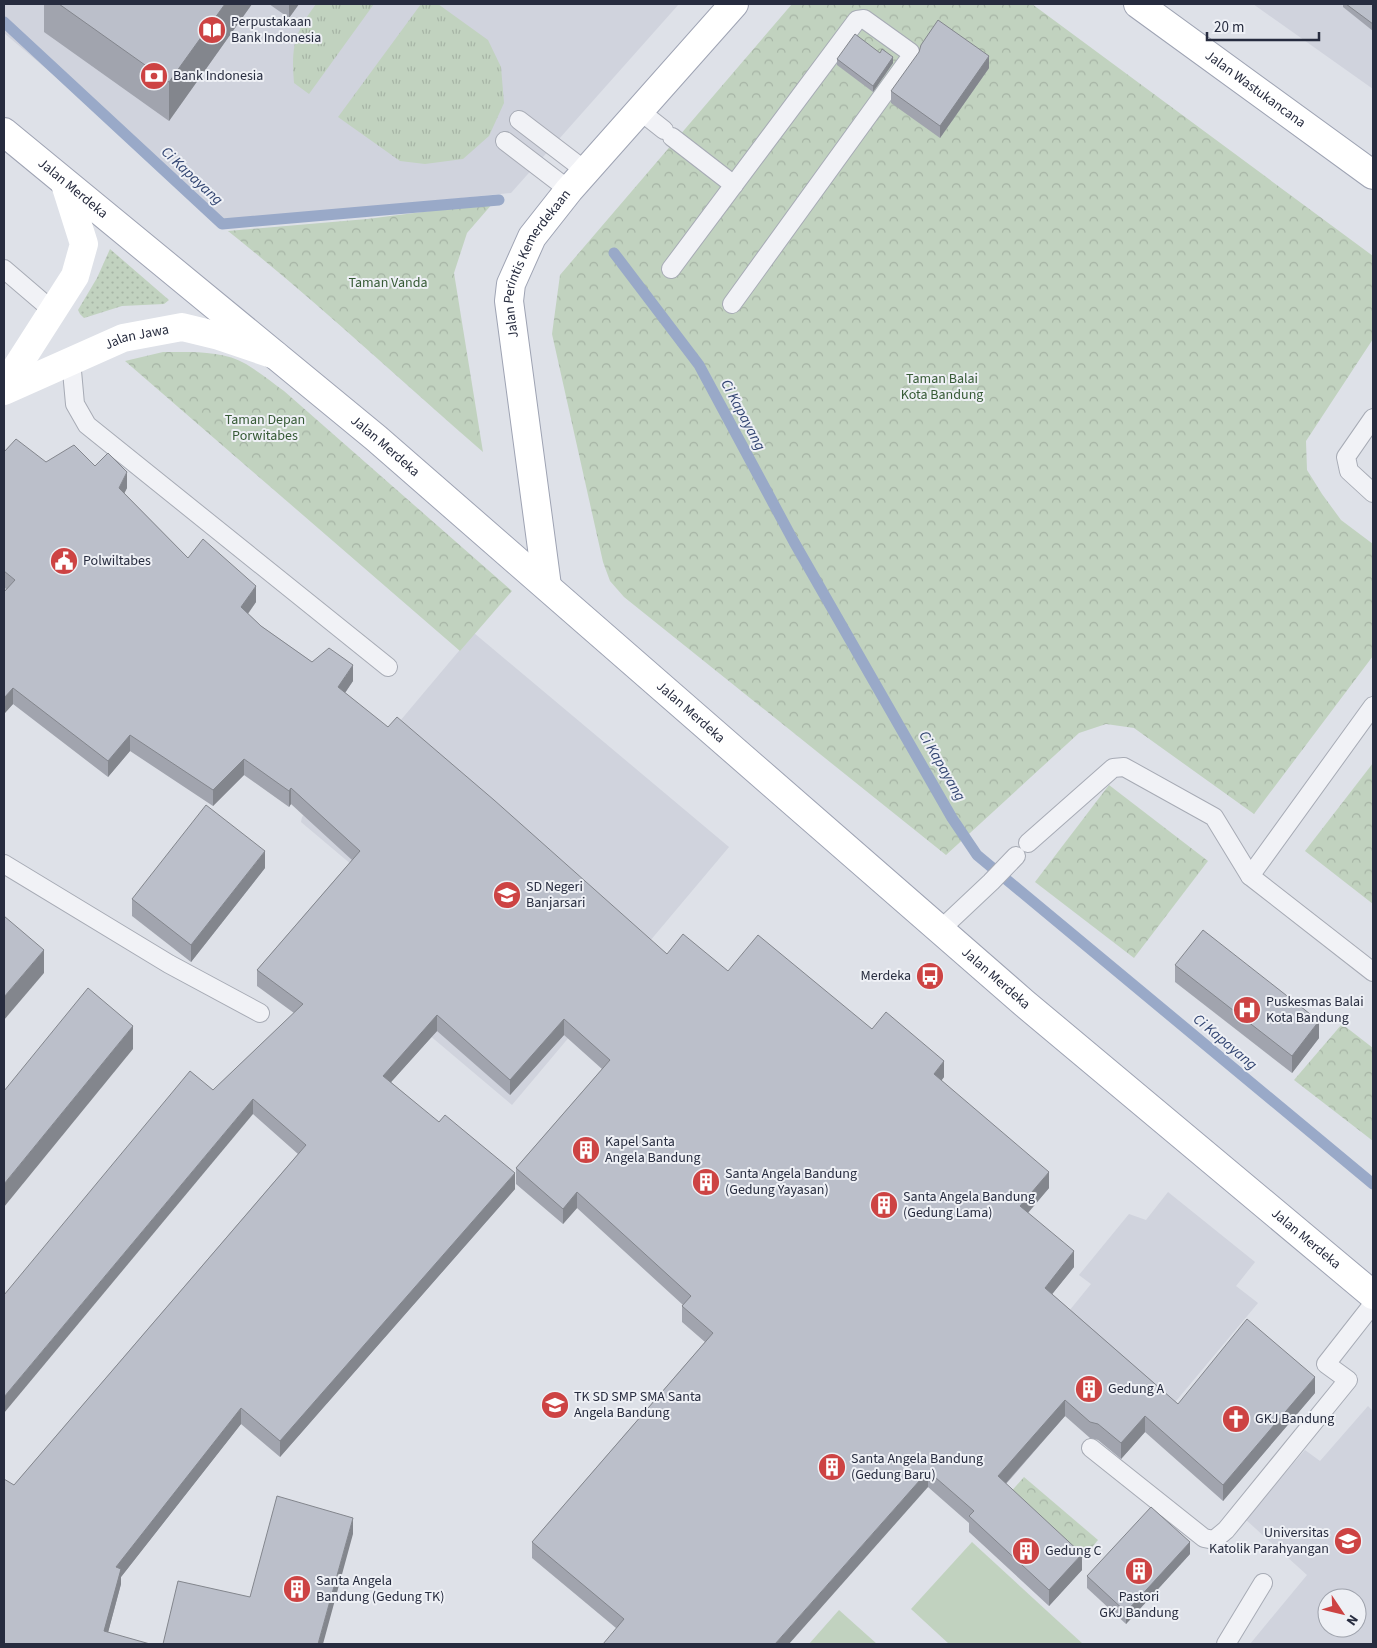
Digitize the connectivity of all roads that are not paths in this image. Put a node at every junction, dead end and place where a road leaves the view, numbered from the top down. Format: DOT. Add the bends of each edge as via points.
graph roads {
  1 [pos="734,4"];
  2 [pos="1138,4"];
  3 [pos="640,111"];
  4 [pos="519,120"];
  5 [pos="4,132"];
  6 [pos="505,141"];
  7 [pos="1373,175"];
  8 [pos="578,181"];
  9 [pos="65,184"];
  10 [pos="734,185"];
  11 [pos="4,269"];
  12 [pos="671,269"];
  13 [pos="732,304"];
  14 [pos="53,311"];
  15 [pos="276,356"];
  16 [pos="71,360"];
  17 [pos="4,387"];
  18 [pos="4,391"];
  19 [pos="1373,418"];
  20 [pos="1373,493"];
  21 [pos="547,586"];
  22 [pos="388,667"];
  23 [pos="1373,706"];
  24 [pos="4,864"];
  25 [pos="1250,876"];
  26 [pos="940,930"];
  27 [pos="1373,972"];
  28 [pos="260,1013"];
  29 [pos="1373,1295"];
  30 [pos="1373,1304"];
  31 [pos="1091,1448"];
  32 [pos="1263,1583"];
  33 [pos="1226,1644"];
  1 -- 3 [label="main road, Jalan Perintis Kemerdekaan"];
  2 -- 7 [label="main road, Jalan Wastukancana"];
  3 -- 8 [label="main road, Jalan Perintis Kemerdekaan"];
  3 -- 10 [label="lane"];
  4 -- 8 [label="lane"];
  5 -- 9 [label="main road, Jalan Merdeka"];
  6 -- 8 [label="lane"];
  8 -- 21 [label="main road, Jalan Perintis Kemerdekaan" via="532,237 511,284 509,302"];
  9 -- 14 [label="main road" via="84,244 75,276"];
  9 -- 15 [label="main road, Jalan Merdeka"];
  10 -- 12 [label="lane"];
  10 -- 13 [label="lane" via="857,20 864,19 910,52 910,58"];
  11 -- 14 [label="lane"];
  14 -- 17 [label="main road"];
  15 -- 16 [label="main road, Jalan Jawa" via="182,327 123,338"];
  15 -- 21 [label="main road, Jalan Merdeka"];
  16 -- 18 [label="main road, Jalan Jawa"];
  16 -- 22 [label="lane" via="74,404 87,425"];
  19 -- 20 [label="lane" via="1346,457 1348,471"];
  21 -- 26 [label="main road, Jalan Merdeka"];
  23 -- 25 [label="lane"];
  24 -- 28 [label="lane" via="169,964"];
  25 -- 26 [label="lane" via="1214,817 1124,767 1112,768"];
  25 -- 27 [label="lane"];
  26 -- 29 [label="main road, Jalan Merdeka"];
  30 -- 31 [label="lane" via="1326,1364 1348,1380 1226,1530 1214,1540 1204,1538"];
  32 -- 33 [label="lane"];
}
